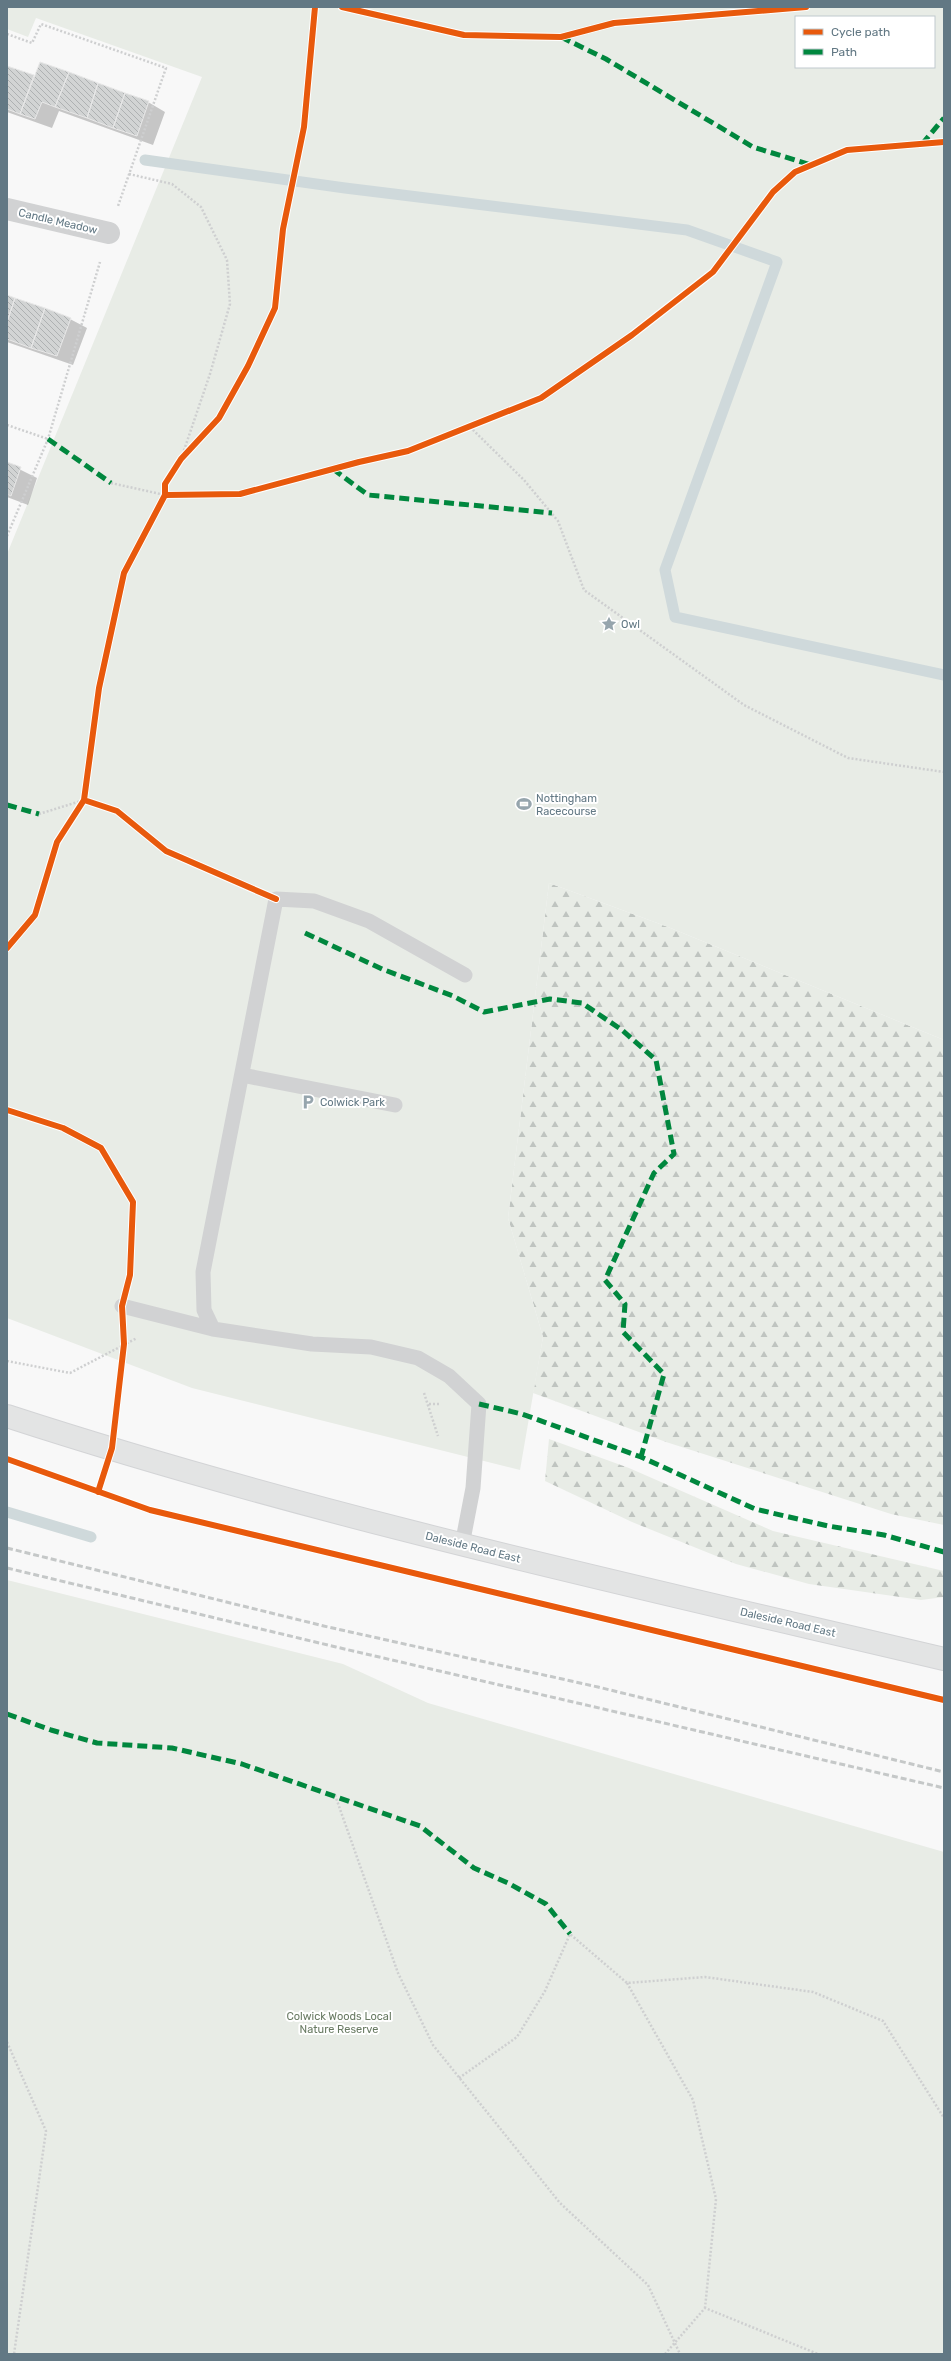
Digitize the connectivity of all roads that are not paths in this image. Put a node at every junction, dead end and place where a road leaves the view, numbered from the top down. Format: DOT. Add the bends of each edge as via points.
graph roads {
  1 [pos="7,209"];
  2 [pos="109,233"];
  3 [pos="465,975"];
  4 [pos="242,1075"];
  5 [pos="395,1105"];
  6 [pos="122,1306"];
  7 [pos="213,1329"];
  8 [pos="7,1416"];
  9 [pos="462,1545"];
  10 [pos="944,1659"];
  1 -- 2 [label="street, Candle Meadow"];
  3 -- 4 [label="lane" via="369,922 314,901 276,899"];
  4 -- 5 [label="lane"];
  4 -- 7 [label="lane" via="203,1272 204,1310"];
  6 -- 7 [label="lane"];
  7 -- 9 [label="lane" via="312,1344 371,1347 418,1358 448,1376 479,1404 473,1488"];
  8 -- 9 [label="main road, Daleside Road East" via="196,1474"];
  9 -- 10 [label="main road, Daleside Road East"];
}
